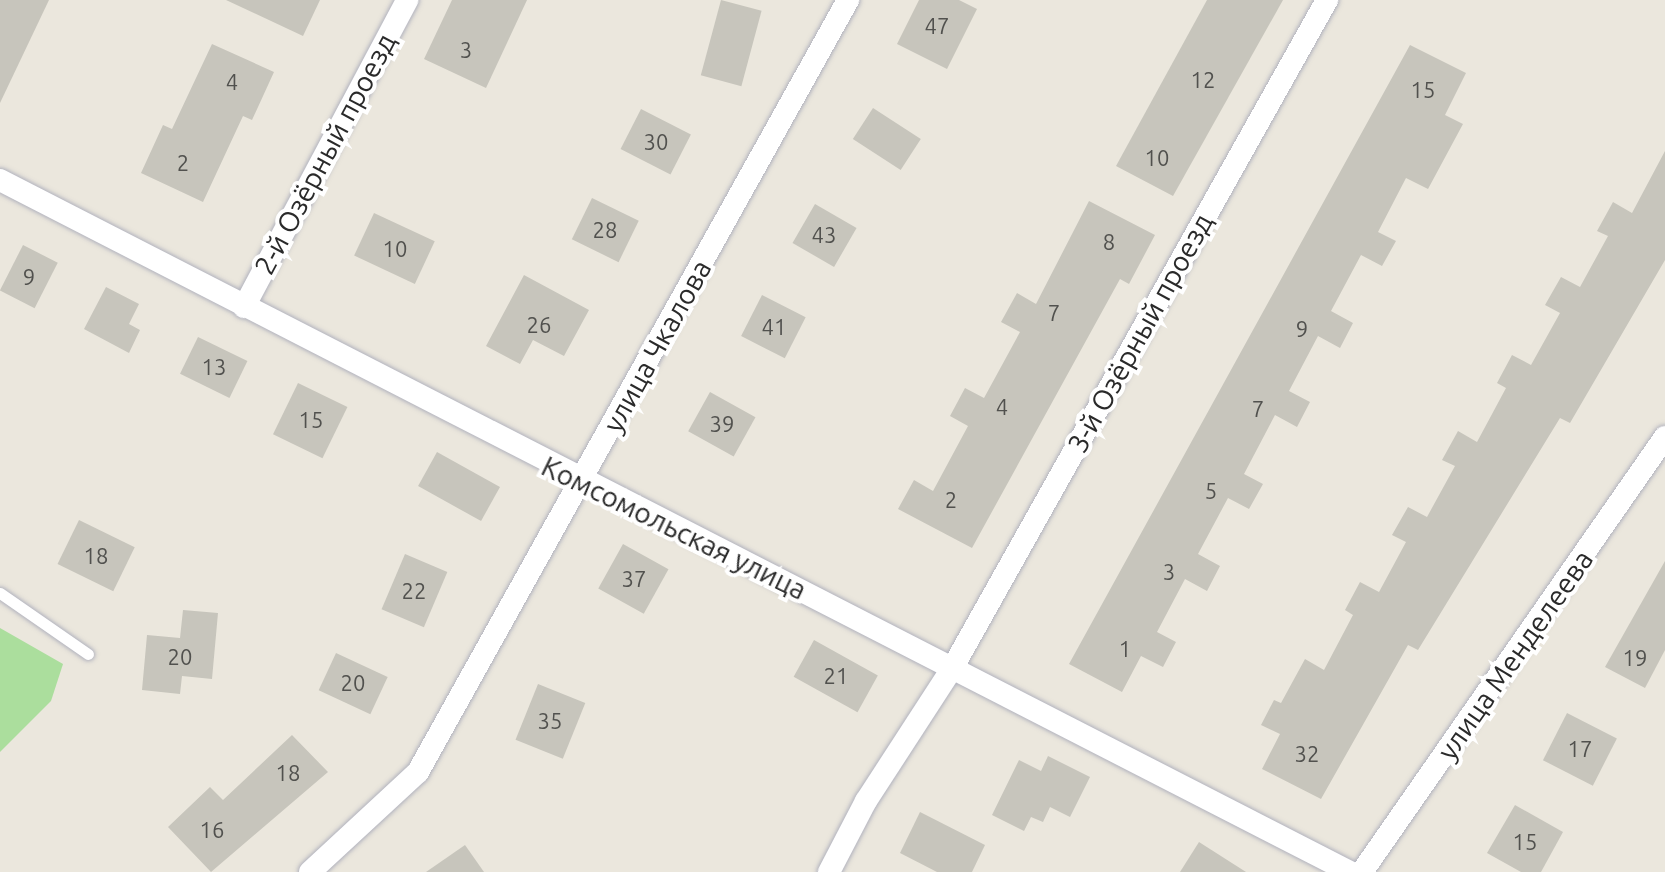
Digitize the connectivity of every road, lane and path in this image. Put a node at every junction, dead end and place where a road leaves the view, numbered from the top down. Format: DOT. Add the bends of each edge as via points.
graph roads {
  1 [pos="407,0"];
  2 [pos="848,0"];
  3 [pos="1327,0"];
  4 [pos="0,180"];
  5 [pos="244,307"];
  6 [pos="1665,437"];
  7 [pos="581,483"];
  8 [pos="0,593"];
  9 [pos="88,654"];
  10 [pos="953,667"];
  11 [pos="310,872"];
  12 [pos="829,872"];
  13 [pos="1350,872"];
  14 [pos="1362,872"];
  1 -- 5 [label="street, 2-й Озёрный проезд"];
  2 -- 7 [label="street, улица Чкалова"];
  3 -- 10 [label="street, 3-й Озёрный проезд"];
  4 -- 5 [label="street, Комсомольская улица"];
  5 -- 7 [label="street, Комсомольская улица"];
  6 -- 14 [label="street, улица Менделеева"];
  7 -- 10 [label="street, Комсомольская улица"];
  7 -- 11 [label="street, улица Чкалова" via="418,772"];
  8 -- 9 [label="lane"];
  10 -- 12 [label="street, 3-й Озёрный проезд" via="866,801"];
  10 -- 13 [label="street, Комсомольская улица"];
}
